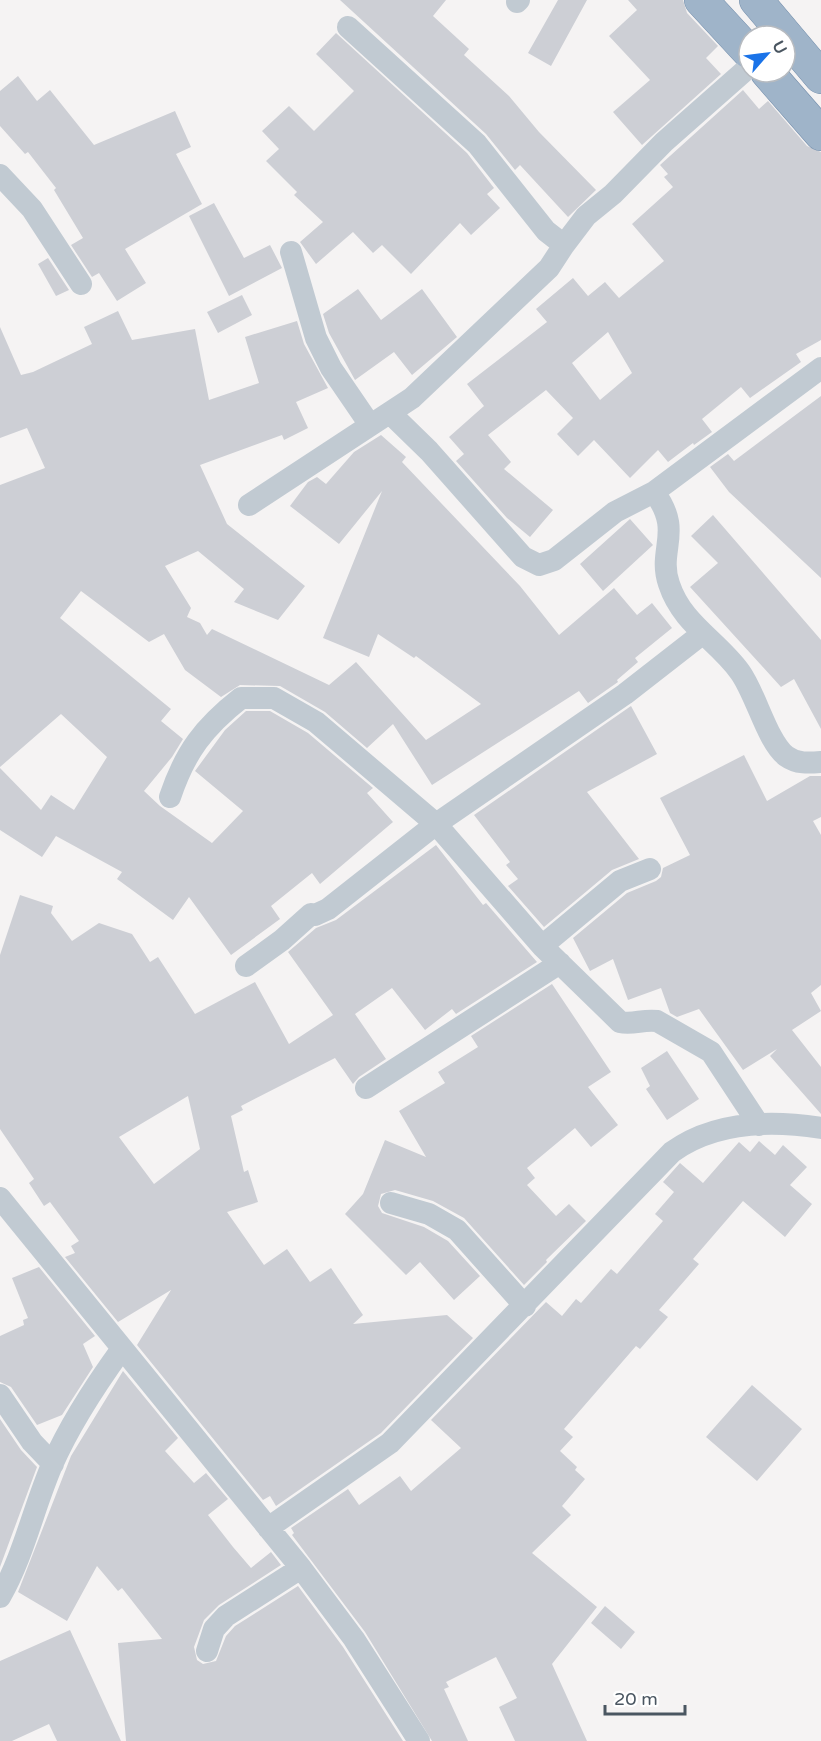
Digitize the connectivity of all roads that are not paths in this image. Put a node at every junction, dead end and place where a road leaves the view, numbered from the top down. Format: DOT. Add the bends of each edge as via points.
graph roads {
  1 [pos="701,0"];
  2 [pos="756,0"];
  3 [pos="348,27"];
  4 [pos="737,39"];
  5 [pos="821,77"];
  6 [pos="737,78"];
  7 [pos="777,84"];
  8 [pos="821,134"];
  9 [pos="0,175"];
  10 [pos="564,245"];
  11 [pos="291,252"];
  12 [pos="81,284"];
  13 [pos="821,368"];
  14 [pos="390,413"];
  15 [pos="370,425"];
  16 [pos="654,492"];
  17 [pos="249,505"];
  18 [pos="702,634"];
  19 [pos="821,762"];
  20 [pos="171,797"];
  21 [pos="436,824"];
  22 [pos="650,869"];
  23 [pos="542,946"];
  24 [pos="560,963"];
  25 [pos="246,966"];
  26 [pos="366,1088"];
  27 [pos="759,1125"];
  28 [pos="821,1128"];
  29 [pos="0,1198"];
  30 [pos="391,1203"];
  31 [pos="525,1306"];
  32 [pos="121,1350"];
  33 [pos="0,1395"];
  34 [pos="52,1464"];
  35 [pos="268,1528"];
  36 [pos="300,1568"];
  37 [pos="0,1597"];
  38 [pos="207,1651"];
  39 [pos="419,1741"];
  1 -- 4 [label="highway"];
  2 -- 5 [label="highway"];
  3 -- 10 [label="street" via="477,144 546,231"];
  6 -- 10 [label="street" via="586,216"];
  7 -- 8 [label="highway"];
  9 -- 12 [label="street" via="32,209"];
  10 -- 14 [label="street" via="549,268 412,398"];
  11 -- 15 [label="street" via="316,338 331,368"];
  13 -- 16 [label="street"];
  14 -- 15 [label="street"];
  14 -- 16 [label="street" via="523,557 539,565 554,560 615,512"];
  15 -- 17 [label="street"];
  16 -- 18 [label="street" via="666,508 670,529 668,582 682,614"];
  18 -- 19 [label="street" via="740,672 774,744 788,757 804,764"];
  18 -- 21 [label="street" via="625,693"];
  20 -- 21 [label="street" via="185,757 219,716 241,698 274,698 316,722"];
  21 -- 23 [label="street"];
  21 -- 25 [label="street" via="328,909 310,914"];
  22 -- 23 [label="street" via="620,881"];
  23 -- 24 [label="street"];
  24 -- 26 [label="street"];
  24 -- 27 [label="street" via="620,1022 630,1025 657,1021 711,1052"];
  27 -- 28 [label="street"];
  27 -- 31 [label="street" via="708,1132 692,1137 672,1152"];
  29 -- 32 [label="street"];
  30 -- 31 [label="street" via="429,1214 457,1230"];
  31 -- 35 [label="street" via="390,1443"];
  32 -- 34 [label="street"];
  32 -- 35 [label="street"];
  33 -- 34 [label="street"];
  34 -- 37 [label="street" via="21,1556"];
  35 -- 36 [label="street"];
  36 -- 38 [label="street" via="226,1616 214,1629"];
  36 -- 39 [label="street" via="354,1639"];
}
